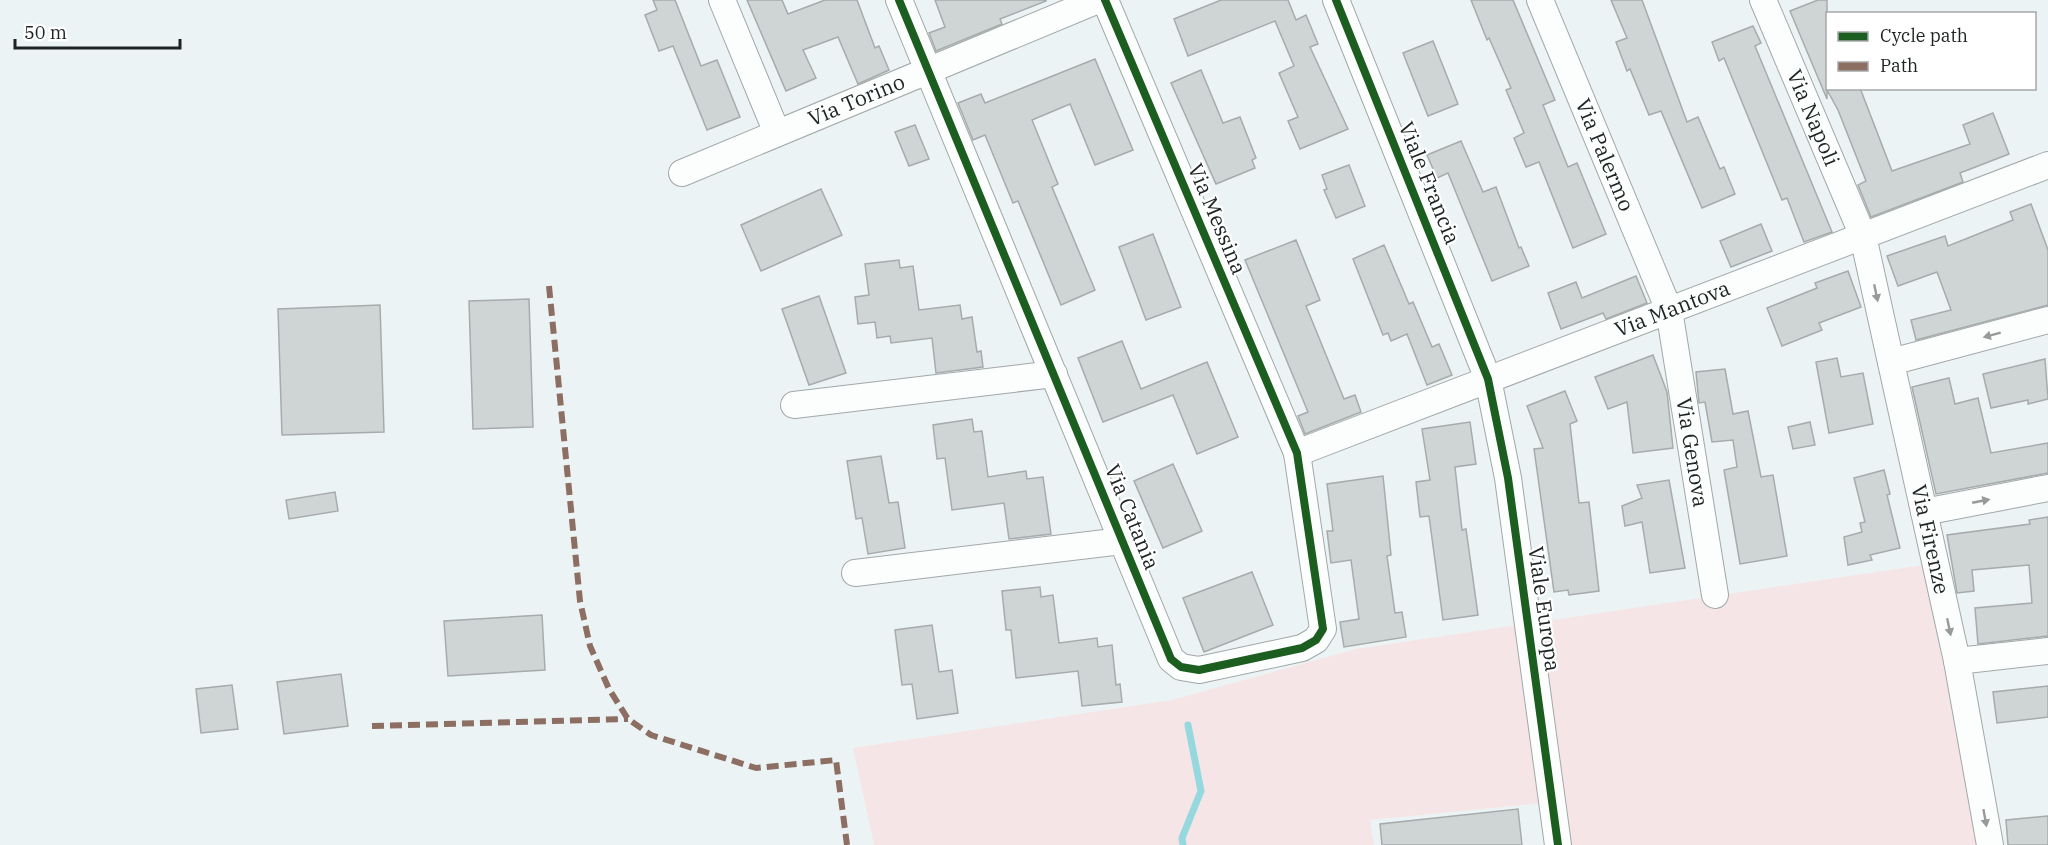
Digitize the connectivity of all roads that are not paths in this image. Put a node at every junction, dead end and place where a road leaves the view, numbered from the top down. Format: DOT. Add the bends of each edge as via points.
graph roads {
  1 [pos="722,0"];
  2 [pos="899,0"];
  3 [pos="1098,0"];
  4 [pos="1105,0"];
  5 [pos="1336,0"];
  6 [pos="1540,0"];
  7 [pos="1763,0"];
  8 [pos="928,70"];
  9 [pos="777,134"];
  10 [pos="2048,165"];
  11 [pos="682,173"];
  12 [pos="1863,236"];
  13 [pos="1669,310"];
  14 [pos="2048,320"];
  15 [pos="1891,362"];
  16 [pos="1054,374"];
  17 [pos="1488,379"];
  18 [pos="794,405"];
  19 [pos="1297,453"];
  20 [pos="2048,488"];
  21 [pos="1924,512"];
  22 [pos="1122,542"];
  23 [pos="855,573"];
  24 [pos="1715,595"];
  25 [pos="2048,651"];
  26 [pos="1957,661"];
  27 [pos="1558,845"];
  28 [pos="1990,845"];
  1 -- 9 [label="street"];
  2 -- 8 [label="street, Via Catania"];
  3 -- 8 [label="street, Via Torino"];
  4 -- 19 [label="street, Via Messina"];
  5 -- 17 [label="street, Viale Francia"];
  6 -- 13 [label="street, Via Palermo"];
  7 -- 12 [label="street, Via Napoli"];
  8 -- 9 [label="street, Via Torino"];
  8 -- 16 [label="street, Via Catania"];
  9 -- 11 [label="street, Via Torino"];
  10 -- 12 [label="street, Via Mantova"];
  12 -- 13 [label="street, Via Mantova"];
  12 -- 15 [label="street, Via Firenze, one-way"];
  13 -- 17 [label="street, Via Mantova"];
  13 -- 24 [label="street, Via Genova"];
  14 -- 15 [label="street, one-way"];
  15 -- 21 [label="street, Via Firenze"];
  16 -- 18 [label="street"];
  16 -- 22 [label="street, Via Catania"];
  17 -- 19 [label="street, Via Mantova"];
  17 -- 27 [label="street, Viale Europa" via="1508,478"];
  19 -- 22 [label="street, Via Catania" via="1323,622 1322,633 1312,643 1199,670 1181,667 1171,659"];
  21 -- 20 [label="street, one-way"];
  21 -- 26 [label="street, Via Firenze, one-way"];
  22 -- 23 [label="street, Via Catania"];
  25 -- 26 [label="street"];
  26 -- 28 [label="street, Via Firenze, one-way"];
}
